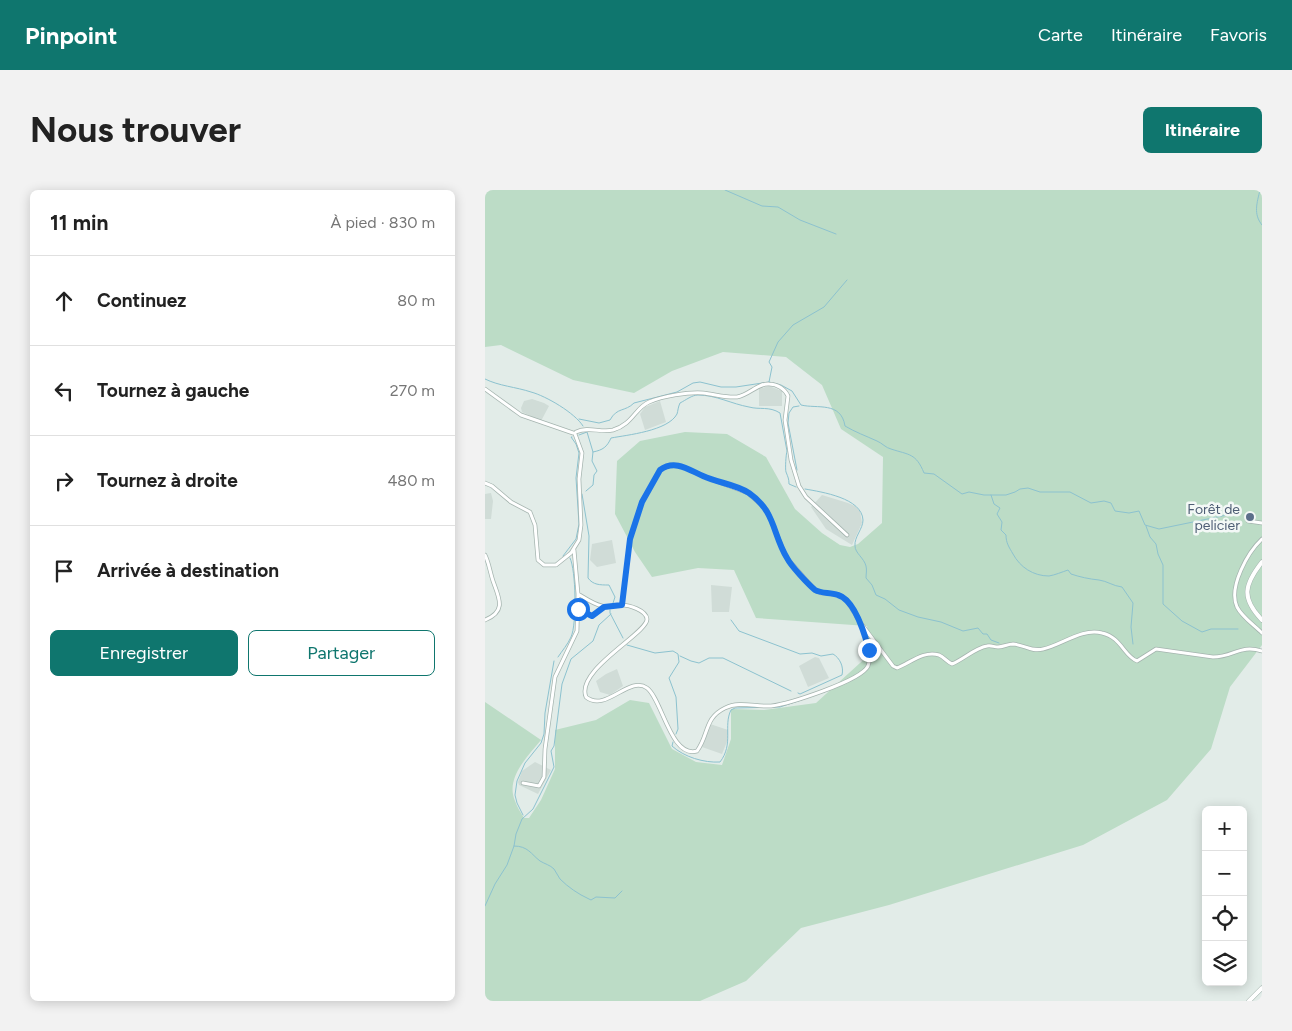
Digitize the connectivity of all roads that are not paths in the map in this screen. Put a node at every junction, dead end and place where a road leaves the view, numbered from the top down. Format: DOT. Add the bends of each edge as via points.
graph roads {
  1 [pos="485,389"];
  2 [pos="575,433"];
  3 [pos="485,483"];
  4 [pos="1248,521"];
  5 [pos="1262,523"];
  6 [pos="847,535"];
  7 [pos="1262,539"];
  8 [pos="574,550"];
  9 [pos="485,555"];
  10 [pos="1262,562"];
  11 [pos="578,594"];
  12 [pos="622,605"];
  13 [pos="604,607"];
  14 [pos="578,609"];
  15 [pos="485,620"];
  16 [pos="1262,620"];
  17 [pos="860,622"];
  18 [pos="1262,634"];
  19 [pos="1262,651"];
  20 [pos="523,783"];
  21 [pos="1262,988"];
  22 [pos="1249,1001"];
  1 -- 2 [label="street" via="524,417"];
  2 -- 6 [label="street" via="586,429 609,431 623,426 652,401 698,393 736,397 766,384 775,385 788,396 785,418 791,460 799,486 806,497"];
  2 -- 8 [label="street" via="582,455 579,480 581,532"];
  3 -- 8 [label="street" via="532,515 536,555 540,563 556,565"];
  4 -- 5 [label="street"];
  7 -- 18 [label="street" via="1242,566 1236,597 1240,611"];
  8 -- 11 [label="street"];
  9 -- 15 [label="street" via="500,604 495,614"];
  10 -- 16 [label="street" via="1251,580 1247,596 1250,607"];
  11 -- 13 [label="street"];
  11 -- 14 [label="street"];
  12 -- 13 [label="street"];
  12 -- 17 [label="street" via="628,546 639,510 660,470 676,465 740,488 758,500 769,514 790,563 818,592 846,599"];
  12 -- 17 [label="street" via="643,612 646,623 591,676 585,687 585,696 589,700 601,701 630,688 645,686 679,744 693,752 701,746 709,722 724,708 776,705 823,690 862,672 869,663 869,653"];
  13 -- 14 [label="street" via="592,616"];
  14 -- 20 [label="street" via="576,633 555,676 543,778 539,786"];
  17 -- 19 [label="street" via="897,668 929,654 953,664 985,646 1012,644 1042,649 1096,632 1112,637 1137,661 1156,649 1213,657 1246,648"];
  21 -- 22 [label="street"];
}
